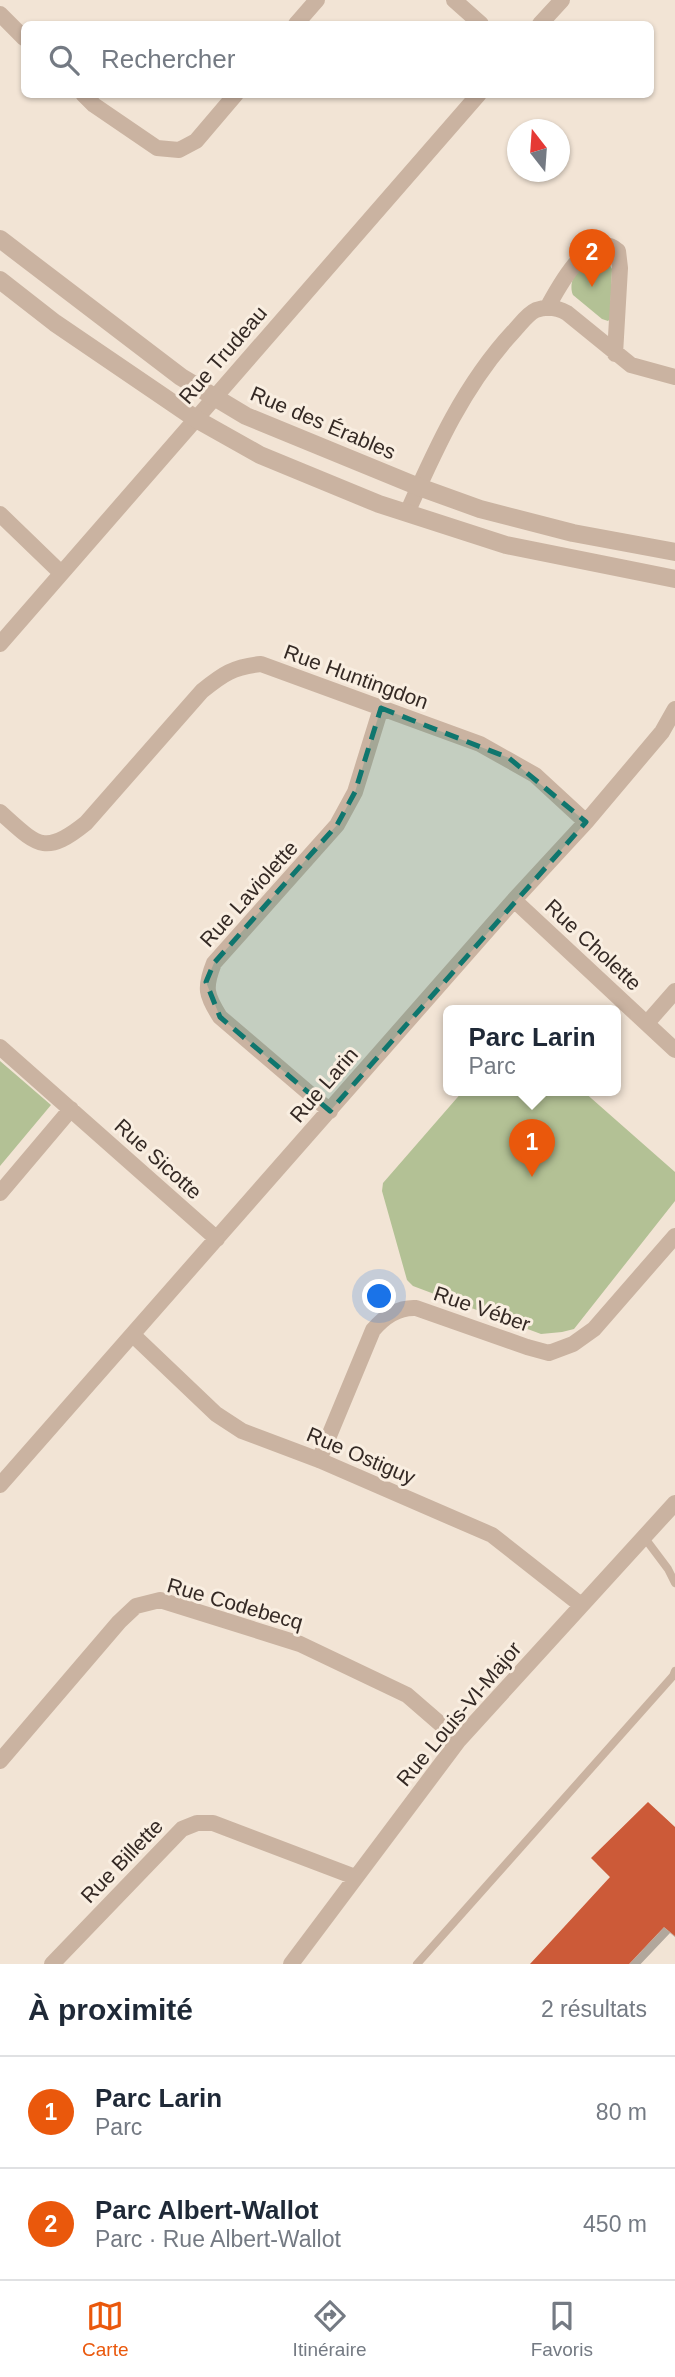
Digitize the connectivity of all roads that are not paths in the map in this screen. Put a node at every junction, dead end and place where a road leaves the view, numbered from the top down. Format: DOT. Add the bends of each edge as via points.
graph roads {
  1 [pos="317,0"];
  2 [pos="454,0"];
  3 [pos="562,0"];
  4 [pos="0,14"];
  5 [pos="299,21"];
  6 [pos="478,21"];
  7 [pos="543,21"];
  8 [pos="21,34"];
  9 [pos="87,98"];
  10 [pos="233,98"];
  11 [pos="476,98"];
  12 [pos="0,239"];
  13 [pos="0,280"];
  14 [pos="547,308"];
  15 [pos="615,354"];
  16 [pos="675,377"];
  17 [pos="214,398"];
  18 [pos="196,419"];
  19 [pos="419,487"];
  20 [pos="407,513"];
  21 [pos="0,514"];
  22 [pos="675,552"];
  23 [pos="61,573"];
  24 [pos="675,579"];
  25 [pos="0,645"];
  26 [pos="381,708"];
  27 [pos="675,709"];
  28 [pos="0,812"];
  29 [pos="586,822"];
  30 [pos="514,900"];
  31 [pos="675,991"];
  32 [pos="647,1023"];
  33 [pos="0,1047"];
  34 [pos="675,1049"];
  35 [pos="71,1109"];
  36 [pos="330,1111"];
  37 [pos="0,1193"];
  38 [pos="675,1236"];
  39 [pos="217,1239"];
  40 [pos="133,1335"];
  41 [pos="319,1460"];
  42 [pos="0,1485"];
  43 [pos="675,1503"];
  44 [pos="644,1537"];
  45 [pos="675,1583"];
  46 [pos="581,1605"];
  47 [pos="675,1671"];
  48 [pos="459,1740"];
  49 [pos="0,1761"];
  50 [pos="355,1877"];
  51 [pos="52,1964"];
  52 [pos="290,1964"];
  53 [pos="417,1964"];
  1 -- 5 [label="street"];
  2 -- 6 [label="street"];
  3 -- 7 [label="street"];
  4 -- 8 [label="street"];
  9 -- 10 [label="street" via="157,148 179,150 196,141"];
  11 -- 17 [label="street, Rue Trudeau"];
  12 -- 17 [label="street, Rue des Érables"];
  13 -- 18 [label="street" via="32,307"];
  14 -- 15 [label="street" via="567,313"];
  14 -- 15 [label="street" via="586,251 613,246 620,268"];
  14 -- 19 [label="street" via="524,320 473,381"];
  15 -- 16 [label="street" via="631,365"];
  17 -- 18 [label="street, Rue Trudeau"];
  17 -- 19 [label="street, Rue des Érables" via="246,416"];
  18 -- 20 [label="street" via="260,455"];
  18 -- 23 [label="street, Rue Trudeau"];
  19 -- 20 [label="street"];
  19 -- 22 [label="street, Rue des Érables" via="480,509 573,533"];
  20 -- 24 [label="street" via="506,545"];
  21 -- 23 [label="street"];
  23 -- 25 [label="street, Rue Trudeau"];
  26 -- 28 [label="street, Rue Huntingdon" via="261,664 238,667 202,691 68,838 57,844 39,843"];
  26 -- 29 [label="street, Rue Huntingdon" via="509,758 535,775"];
  26 -- 36 [label="street, Rue Laviolette" via="355,792 338,825 214,963 206,982 209,1000 220,1017"];
  27 -- 29 [label="street, Rue Larin" via="662,732"];
  29 -- 30 [label="street, Rue Larin"];
  30 -- 32 [label="street, Rue Cholette"];
  30 -- 36 [label="street, Rue Larin"];
  31 -- 32 [label="street"];
  32 -- 34 [label="street, Rue Cholette"];
  33 -- 35 [label="street, Rue Sicotte"];
  35 -- 37 [label="street"];
  35 -- 39 [label="street, Rue Sicotte"];
  36 -- 39 [label="street, Rue Larin"];
  38 -- 41 [label="street, Rue Véber" via="594,1329 549,1353 416,1308 384,1317 373,1330"];
  39 -- 40 [label="street, Rue Larin"];
  40 -- 41 [label="street, Rue Ostiguy" via="216,1414 242,1431"];
  40 -- 42 [label="street, Rue Larin"];
  41 -- 46 [label="street, Rue Ostiguy" via="492,1535"];
  43 -- 44 [label="street, Rue Louis-VI-Major"];
  44 -- 45 [label="lane"];
  44 -- 46 [label="street, Rue Louis-VI-Major"];
  46 -- 48 [label="street, Rue Louis-VI-Major"];
  47 -- 53 [label="lane"];
  48 -- 49 [label="street, Rue Codebecq" via="407,1695 300,1644 160,1600 136,1606 119,1622"];
  48 -- 50 [label="street, Rue Louis-VI-Major"];
  50 -- 51 [label="street, Rue Billette" via="213,1823 197,1823 182,1829"];
  50 -- 52 [label="street, Rue Louis-VI-Major"];
}
